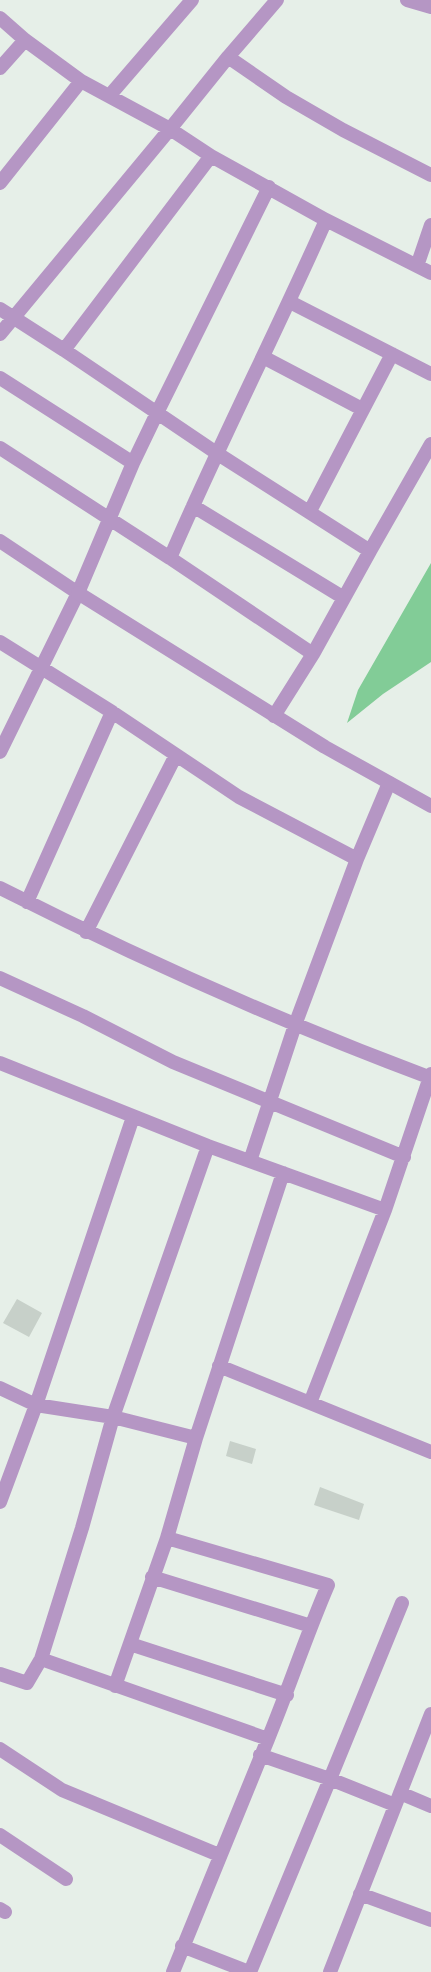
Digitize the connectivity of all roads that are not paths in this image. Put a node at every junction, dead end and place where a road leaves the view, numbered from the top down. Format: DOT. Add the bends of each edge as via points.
graph roads {
  1 [pos="192,0"];
  2 [pos="277,0"];
  3 [pos="407,0"];
  4 [pos="431,6"];
  5 [pos="0,18"];
  6 [pos="25,40"];
  7 [pos="228,57"];
  8 [pos="0,68"];
  9 [pos="81,81"];
  10 [pos="110,95"];
  11 [pos="170,130"];
  12 [pos="211,156"];
  13 [pos="431,175"];
  14 [pos="0,183"];
  15 [pos="269,187"];
  16 [pos="326,220"];
  17 [pos="431,225"];
  18 [pos="417,266"];
  19 [pos="431,273"];
  20 [pos="290,302"];
  21 [pos="0,308"];
  22 [pos="14,318"];
  23 [pos="0,334"];
  24 [pos="64,350"];
  25 [pos="392,354"];
  26 [pos="263,357"];
  27 [pos="431,374"];
  28 [pos="0,378"];
  29 [pos="362,409"];
  30 [pos="157,413"];
  31 [pos="431,444"];
  32 [pos="0,448"];
  33 [pos="218,454"];
  34 [pos="133,463"];
  35 [pos="193,506"];
  36 [pos="310,511"];
  37 [pos="109,518"];
  38 [pos="0,541"];
  39 [pos="370,551"];
  40 [pos="170,558"];
  41 [pos="78,593"];
  42 [pos="344,598"];
  43 [pos="0,642"];
  44 [pos="313,654"];
  45 [pos="41,666"];
  46 [pos="112,712"];
  47 [pos="274,716"];
  48 [pos="0,752"];
  49 [pos="176,755"];
  50 [pos="389,783"];
  51 [pos="431,806"];
  52 [pos="356,859"];
  53 [pos="0,888"];
  54 [pos="27,902"];
  55 [pos="86,932"];
  56 [pos="0,978"];
  57 [pos="295,1025"];
  58 [pos="0,1063"];
  59 [pos="431,1076"];
  60 [pos="270,1103"];
  61 [pos="134,1117"];
  62 [pos="208,1146"];
  63 [pos="404,1157"];
  64 [pos="250,1161"];
  65 [pos="283,1173"];
  66 [pos="385,1210"];
  67 [pos="219,1366"];
  68 [pos="0,1388"];
  69 [pos="310,1403"];
  70 [pos="36,1405"];
  71 [pos="113,1417"];
  72 [pos="196,1438"];
  73 [pos="431,1452"];
  74 [pos="5,1470"];
  75 [pos="0,1502"];
  76 [pos="167,1538"];
  77 [pos="152,1577"];
  78 [pos="402,1603"];
  79 [pos="311,1626"];
  80 [pos="130,1644"];
  81 [pos="41,1659"];
  82 [pos="1,1678"];
  83 [pos="115,1686"];
  84 [pos="286,1695"];
  85 [pos="431,1714"];
  86 [pos="268,1739"];
  87 [pos="0,1749"];
  88 [pos="260,1755"];
  89 [pos="330,1780"];
  90 [pos="398,1799"];
  91 [pos="431,1806"];
  92 [pos="0,1835"];
  93 [pos="219,1855"];
  94 [pos="66,1879"];
  95 [pos="360,1894"];
  96 [pos="431,1920"];
  97 [pos="182,1946"];
  98 [pos="246,1971"];
  99 [pos="173,1972"];
  100 [pos="330,1972"];
  1 -- 10 [label="street"];
  2 -- 7 [label="street"];
  3 -- 4 [label="street"];
  5 -- 6 [label="street"];
  6 -- 8 [label="street"];
  6 -- 9 [label="street"];
  7 -- 11 [label="street"];
  7 -- 13 [label="street" via="286,97"];
  9 -- 10 [label="street"];
  9 -- 14 [label="street"];
  10 -- 11 [label="street"];
  11 -- 12 [label="street"];
  11 -- 22 [label="street"];
  12 -- 15 [label="street"];
  12 -- 24 [label="street"];
  15 -- 16 [label="street"];
  15 -- 30 [label="street"];
  16 -- 18 [label="street"];
  16 -- 20 [label="street"];
  17 -- 18 [label="street"];
  18 -- 19 [label="street"];
  20 -- 25 [label="street"];
  20 -- 26 [label="street"];
  21 -- 22 [label="street"];
  22 -- 23 [label="street"];
  22 -- 24 [label="street"];
  24 -- 30 [label="street"];
  25 -- 27 [label="street"];
  25 -- 29 [label="street"];
  26 -- 29 [label="street"];
  26 -- 33 [label="street"];
  28 -- 34 [label="street"];
  29 -- 36 [label="street"];
  30 -- 33 [label="street"];
  30 -- 34 [label="street"];
  31 -- 39 [label="street"];
  32 -- 37 [label="street"];
  33 -- 35 [label="street"];
  33 -- 36 [label="street"];
  34 -- 37 [label="street"];
  35 -- 40 [label="street"];
  35 -- 42 [label="street"];
  36 -- 39 [label="street"];
  37 -- 40 [label="street"];
  37 -- 41 [label="street"];
  38 -- 41 [label="street"];
  39 -- 42 [label="street"];
  40 -- 44 [label="street"];
  41 -- 45 [label="street"];
  41 -- 47 [label="street"];
  42 -- 44 [label="street"];
  43 -- 45 [label="street"];
  44 -- 47 [label="street"];
  45 -- 46 [label="street"];
  45 -- 48 [label="street"];
  46 -- 49 [label="street"];
  46 -- 54 [label="street"];
  47 -- 50 [label="street"];
  49 -- 52 [label="street" via="239,797"];
  49 -- 55 [label="street"];
  50 -- 51 [label="street"];
  50 -- 52 [label="street"];
  52 -- 57 [label="street"];
  53 -- 54 [label="street"];
  54 -- 55 [label="street"];
  55 -- 57 [label="street"];
  56 -- 60 [label="street" via="174,1062"];
  57 -- 59 [label="street"];
  57 -- 60 [label="street"];
  58 -- 61 [label="street"];
  59 -- 63 [label="street"];
  60 -- 63 [label="street"];
  60 -- 64 [label="street"];
  61 -- 62 [label="street"];
  61 -- 70 [label="street"];
  62 -- 64 [label="street"];
  62 -- 71 [label="street"];
  63 -- 66 [label="street"];
  64 -- 65 [label="street"];
  65 -- 66 [label="street"];
  65 -- 67 [label="street"];
  66 -- 69 [label="street"];
  67 -- 69 [label="street"];
  67 -- 72 [label="street"];
  68 -- 70 [label="street"];
  69 -- 73 [label="street"];
  70 -- 71 [label="street"];
  70 -- 74 [label="street"];
  71 -- 72 [label="street"];
  71 -- 81 [label="street"];
  72 -- 76 [label="street"];
  74 -- 75 [label="street"];
  76 -- 77 [label="street"];
  76 -- 79 [label="street" via="328,1585"];
  77 -- 79 [label="street"];
  77 -- 80 [label="street"];
  78 -- 89 [label="street"];
  79 -- 84 [label="street"];
  80 -- 83 [label="street"];
  80 -- 84 [label="street"];
  81 -- 82 [label="street" via="27,1682"];
  81 -- 83 [label="street"];
  83 -- 86 [label="street"];
  84 -- 86 [label="street"];
  85 -- 90 [label="street"];
  86 -- 88 [label="street"];
  87 -- 93 [label="street" via="62,1790"];
  88 -- 89 [label="street"];
  88 -- 93 [label="street"];
  89 -- 90 [label="street"];
  89 -- 98 [label="street"];
  90 -- 91 [label="street"];
  90 -- 95 [label="street"];
  92 -- 94 [label="street"];
  93 -- 97 [label="street"];
  95 -- 96 [label="street"];
  95 -- 100 [label="street"];
  97 -- 98 [label="street"];
  97 -- 99 [label="street"];
}
